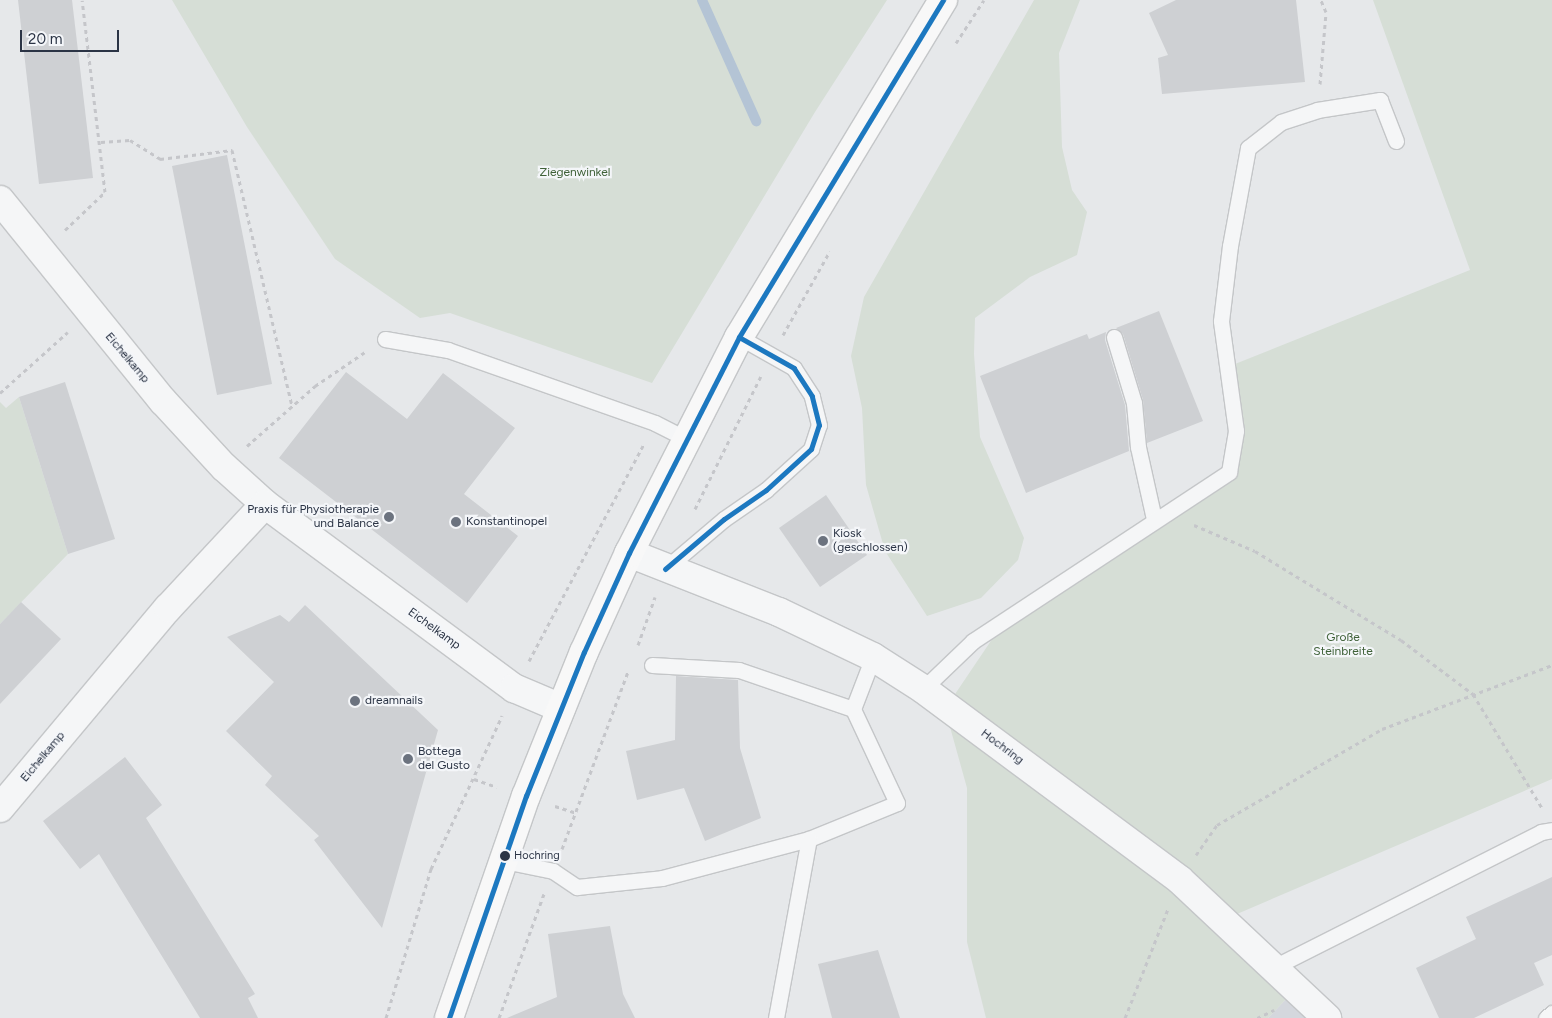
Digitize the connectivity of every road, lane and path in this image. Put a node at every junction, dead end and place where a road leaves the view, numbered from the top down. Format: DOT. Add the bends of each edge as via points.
graph roads {
  1 [pos="82,0"];
  2 [pos="943,0"];
  3 [pos="1321,0"];
  4 [pos="1317,110"];
  5 [pos="1396,141"];
  6 [pos="101,142"];
  7 [pos="0,200"];
  8 [pos="40,252"];
  9 [pos="89,313"];
  10 [pos="739,336"];
  11 [pos="1114,337"];
  12 [pos="385,339"];
  13 [pos="0,393"];
  14 [pos="292,406"];
  15 [pos="685,438"];
  16 [pos="224,467"];
  17 [pos="265,504"];
  18 [pos="1160,516"];
  19 [pos="629,552"];
  20 [pos="665,569"];
  21 [pos="873,657"];
  22 [pos="652,665"];
  23 [pos="1552,665"];
  24 [pos="923,689"];
  25 [pos="1473,694"];
  26 [pos="560,708"];
  27 [pos="852,709"];
  28 [pos="0,808"];
  29 [pos="1550,823"];
  30 [pos="809,838"];
  31 [pos="504,861"];
  32 [pos="1180,880"];
  33 [pos="1274,967"];
  34 [pos="1552,1013"];
  35 [pos="448,1018"];
  36 [pos="776,1018"];
  37 [pos="1125,1018"];
  38 [pos="1326,1018"];
  39 [pos="1546,1018"];
  1 -- 6 [label="path"];
  2 -- 10 [label="street"];
  3 -- 4 [label="path" via="1326,12"];
  4 -- 5 [label="lane" via="1380,100"];
  4 -- 18 [label="lane" via="1281,122 1248,148 1230,246 1221,321 1236,431 1229,472"];
  6 -- 8 [label="path" via="106,192"];
  6 -- 14 [label="path" via="130,140 160,159 232,150"];
  7 -- 8 [label="street, Eichelkamp"];
  8 -- 9 [label="street, Eichelkamp"];
  9 -- 13 [label="path"];
  9 -- 16 [label="street, Eichelkamp" via="162,401"];
  10 -- 15 [label="street"];
  10 -- 20 [label="lane" via="794,368 812,396 819,425 811,449 766,490 724,519"];
  11 -- 18 [label="lane" via="1134,403 1138,447"];
  12 -- 14 [label="path"];
  12 -- 15 [label="lane" via="448,350 655,423"];
  14 -- 16 [label="path"];
  15 -- 19 [label="street"];
  16 -- 17 [label="street, Eichelkamp"];
  17 -- 26 [label="street, Eichelkamp" via="514,688"];
  17 -- 28 [label="street, Eichelkamp" via="168,608"];
  18 -- 24 [label="lane" via="973,641"];
  18 -- 25 [label="path" via="1255,551 1401,640"];
  19 -- 20 [label="street, Hochring"];
  19 -- 26 [label="street"];
  20 -- 21 [label="street, Hochring" via="779,612"];
  21 -- 24 [label="street, Hochring"];
  21 -- 27 [label="lane"];
  22 -- 27 [label="lane" via="739,670"];
  23 -- 25 [label="path"];
  24 -- 32 [label="street, Hochring"];
  25 -- 29 [label="path"];
  25 -- 32 [label="path" via="1382,728 1217,824"];
  26 -- 31 [label="street"];
  27 -- 30 [label="lane" via="897,803"];
  29 -- 33 [label="lane" via="1542,832"];
  30 -- 31 [label="lane" via="662,878 577,887 553,871"];
  30 -- 36 [label="lane"];
  31 -- 35 [label="street"];
  32 -- 33 [label="street, Hochring"];
  32 -- 37 [label="path"];
  33 -- 38 [label="street, Hochring"];
  34 -- 39 [label="lane"];
}
